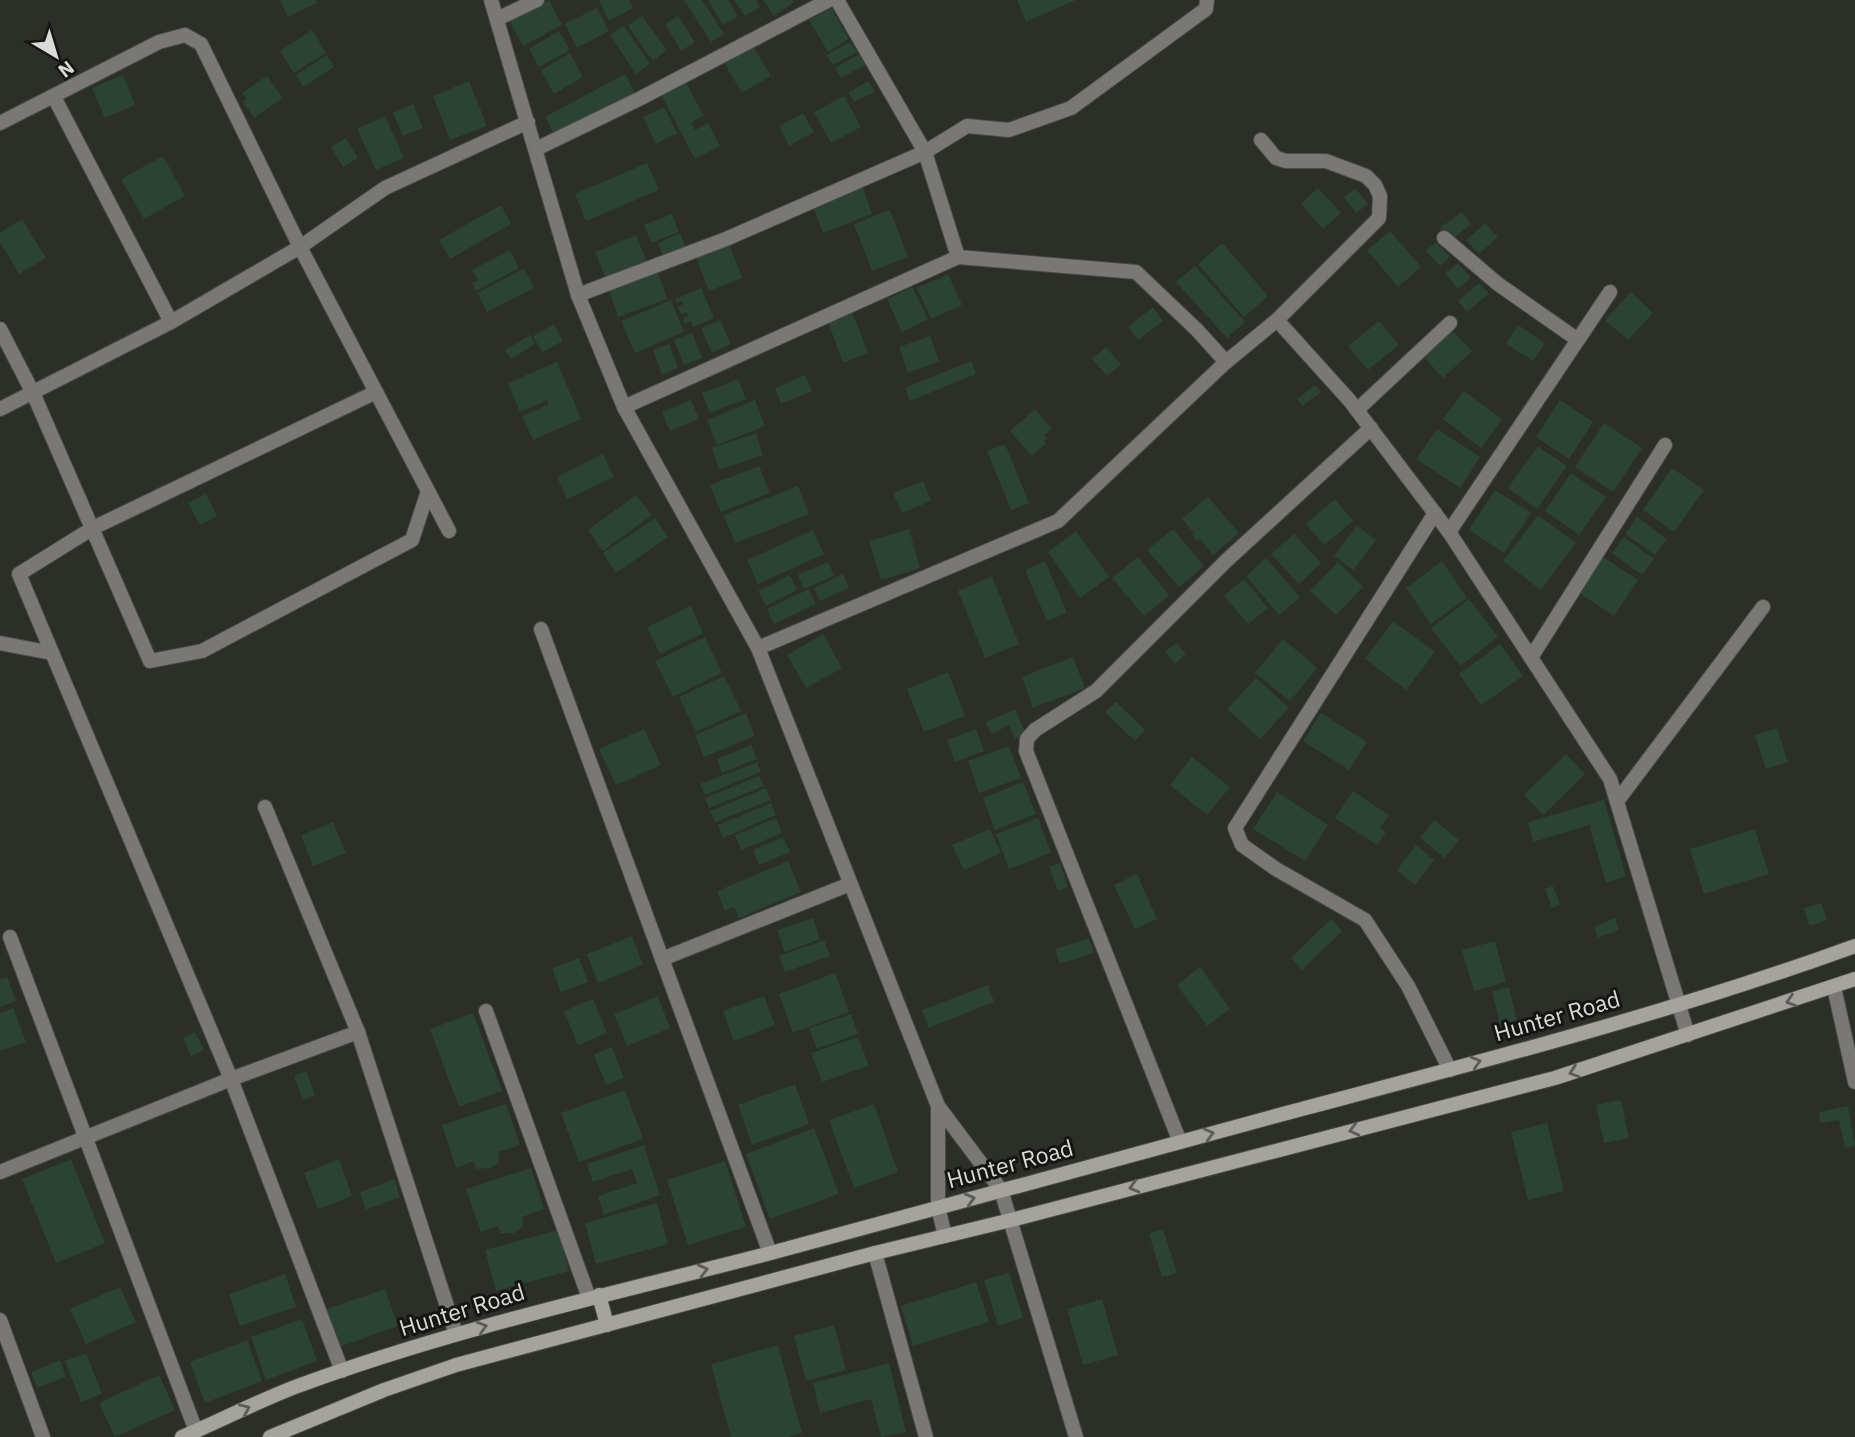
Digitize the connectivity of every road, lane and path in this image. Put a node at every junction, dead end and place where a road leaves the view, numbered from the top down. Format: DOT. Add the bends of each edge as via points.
graph roads {
  1 [pos="491,0"];
  2 [pos="537,0"];
  3 [pos="829,0"];
  4 [pos="837,0"];
  5 [pos="1207,0"];
  6 [pos="497,19"];
  7 [pos="54,97"];
  8 [pos="528,122"];
  9 [pos="0,123"];
  10 [pos="1261,140"];
  11 [pos="536,149"];
  12 [pos="925,152"];
  13 [pos="1444,238"];
  14 [pos="300,247"];
  15 [pos="958,257"];
  16 [pos="1610,292"];
  17 [pos="578,295"];
  18 [pos="1278,320"];
  19 [pos="171,322"];
  20 [pos="1450,323"];
  21 [pos="0,329"];
  22 [pos="1578,340"];
  23 [pos="1226,362"];
  24 [pos="376,392"];
  25 [pos="33,393"];
  26 [pos="624,407"];
  27 [pos="0,409"];
  28 [pos="1357,410"];
  29 [pos="1371,428"];
  30 [pos="1665,445"];
  31 [pos="428,491"];
  32 [pos="1436,513"];
  33 [pos="93,528"];
  34 [pos="449,531"];
  35 [pos="1449,532"];
  36 [pos="1763,607"];
  37 [pos="541,629"];
  38 [pos="0,643"];
  39 [pos="758,648"];
  40 [pos="52,653"];
  41 [pos="1532,656"];
  42 [pos="1618,800"];
  43 [pos="265,807"];
  44 [pos="850,884"];
  45 [pos="10,937"];
  46 [pos="1855,946"];
  47 [pos="662,959"];
  48 [pos="1855,979"];
  49 [pos="1834,987"];
  50 [pos="1679,1005"];
  51 [pos="485,1011"];
  52 [pos="358,1032"];
  53 [pos="1688,1035"];
  54 [pos="1450,1070"];
  55 [pos="231,1079"];
  56 [pos="1855,1082"];
  57 [pos="937,1106"];
  58 [pos="84,1138"];
  59 [pos="1180,1142"];
  60 [pos="0,1172"];
  61 [pos="1001,1190"];
  62 [pos="938,1207"];
  63 [pos="1011,1220"];
  64 [pos="945,1236"];
  65 [pos="769,1253"];
  66 [pos="875,1253"];
  67 [pos="594,1297"];
  68 [pos="0,1321"];
  69 [pos="607,1325"];
  70 [pos="456,1334"];
  71 [pos="342,1371"];
  72 [pos="196,1431"];
  73 [pos="43,1437"];
  74 [pos="182,1437"];
  75 [pos="270,1437"];
  76 [pos="926,1437"];
  77 [pos="1076,1437"];
  1 -- 6 [label="street"];
  2 -- 6 [label="street"];
  3 -- 11 [label="street"];
  4 -- 12 [label="street"];
  5 -- 12 [label="street" via="1206,9 1071,108 1009,130 967,126"];
  6 -- 8 [label="street"];
  7 -- 9 [label="street"];
  7 -- 14 [label="street" via="159,42 185,35 201,44"];
  7 -- 19 [label="street"];
  8 -- 11 [label="street"];
  8 -- 14 [label="street" via="385,188"];
  10 -- 18 [label="street" via="1276,158 1326,161 1366,176 1380,197 1379,218"];
  11 -- 17 [label="street"];
  12 -- 15 [label="street"];
  12 -- 17 [label="street" via="726,239"];
  13 -- 22 [label="street" via="1498,284"];
  14 -- 19 [label="street"];
  14 -- 24 [label="street"];
  15 -- 23 [label="street" via="1136,272"];
  15 -- 26 [label="street"];
  16 -- 22 [label="street"];
  17 -- 26 [label="street"];
  18 -- 23 [label="street"];
  18 -- 28 [label="street"];
  19 -- 25 [label="street"];
  20 -- 28 [label="street"];
  21 -- 25 [label="street"];
  22 -- 35 [label="street"];
  23 -- 39 [label="street" via="1058,521"];
  24 -- 31 [label="street"];
  24 -- 33 [label="street"];
  25 -- 27 [label="street"];
  25 -- 33 [label="street"];
  26 -- 39 [label="street"];
  28 -- 29 [label="street"];
  29 -- 32 [label="street"];
  29 -- 59 [label="street" via="1226,561 1096,691 1027,739 1026,751"];
  30 -- 41 [label="street"];
  31 -- 33 [label="street" via="412,540 202,651 150,661"];
  31 -- 34 [label="street"];
  32 -- 35 [label="street"];
  32 -- 54 [label="street" via="1235,828 1242,845 1365,920 1408,986"];
  33 -- 40 [label="street" via="19,574"];
  35 -- 41 [label="street"];
  36 -- 42 [label="street"];
  37 -- 47 [label="street"];
  38 -- 40 [label="street"];
  39 -- 44 [label="street"];
  40 -- 55 [label="street"];
  41 -- 42 [label="street" via="1610,779"];
  42 -- 50 [label="street"];
  43 -- 52 [label="street"];
  44 -- 47 [label="street"];
  44 -- 57 [label="street"];
  45 -- 58 [label="street"];
  46 -- 50 [label="main road, Hunter Road"];
  47 -- 65 [label="street"];
  48 -- 49 [label="main road"];
  49 -- 53 [label="main road, one-way"];
  49 -- 56 [label="street"];
  50 -- 53 [label="street"];
  54 -- 50 [label="main road, Hunter Road, one-way"];
  51 -- 67 [label="street"];
  52 -- 55 [label="street"];
  52 -- 70 [label="street"];
  53 -- 63 [label="main road, one-way" via="1555,1078"];
  59 -- 54 [label="main road, Hunter Road, one-way"];
  55 -- 58 [label="street"];
  55 -- 71 [label="street"];
  57 -- 61 [label="street"];
  57 -- 62 [label="street"];
  58 -- 60 [label="street"];
  58 -- 72 [label="street"];
  59 -- 61 [label="main road, Hunter Road"];
  62 -- 61 [label="main road, Hunter Road, one-way"];
  61 -- 63 [label="street"];
  62 -- 64 [label="street"];
  62 -- 65 [label="main road, Hunter Road"];
  63 -- 64 [label="main road"];
  63 -- 77 [label="street"];
  64 -- 66 [label="main road"];
  67 -- 65 [label="main road, Hunter Road, one-way"];
  66 -- 69 [label="main road"];
  66 -- 76 [label="street"];
  67 -- 69 [label="main road"];
  70 -- 67 [label="main road, Hunter Road, one-way"];
  68 -- 73 [label="street"];
  69 -- 75 [label="main road" via="456,1365"];
  70 -- 71 [label="main road, Hunter Road"];
  72 -- 71 [label="main road, Hunter Road, one-way"];
  72 -- 74 [label="main road, Hunter Road"];
}
